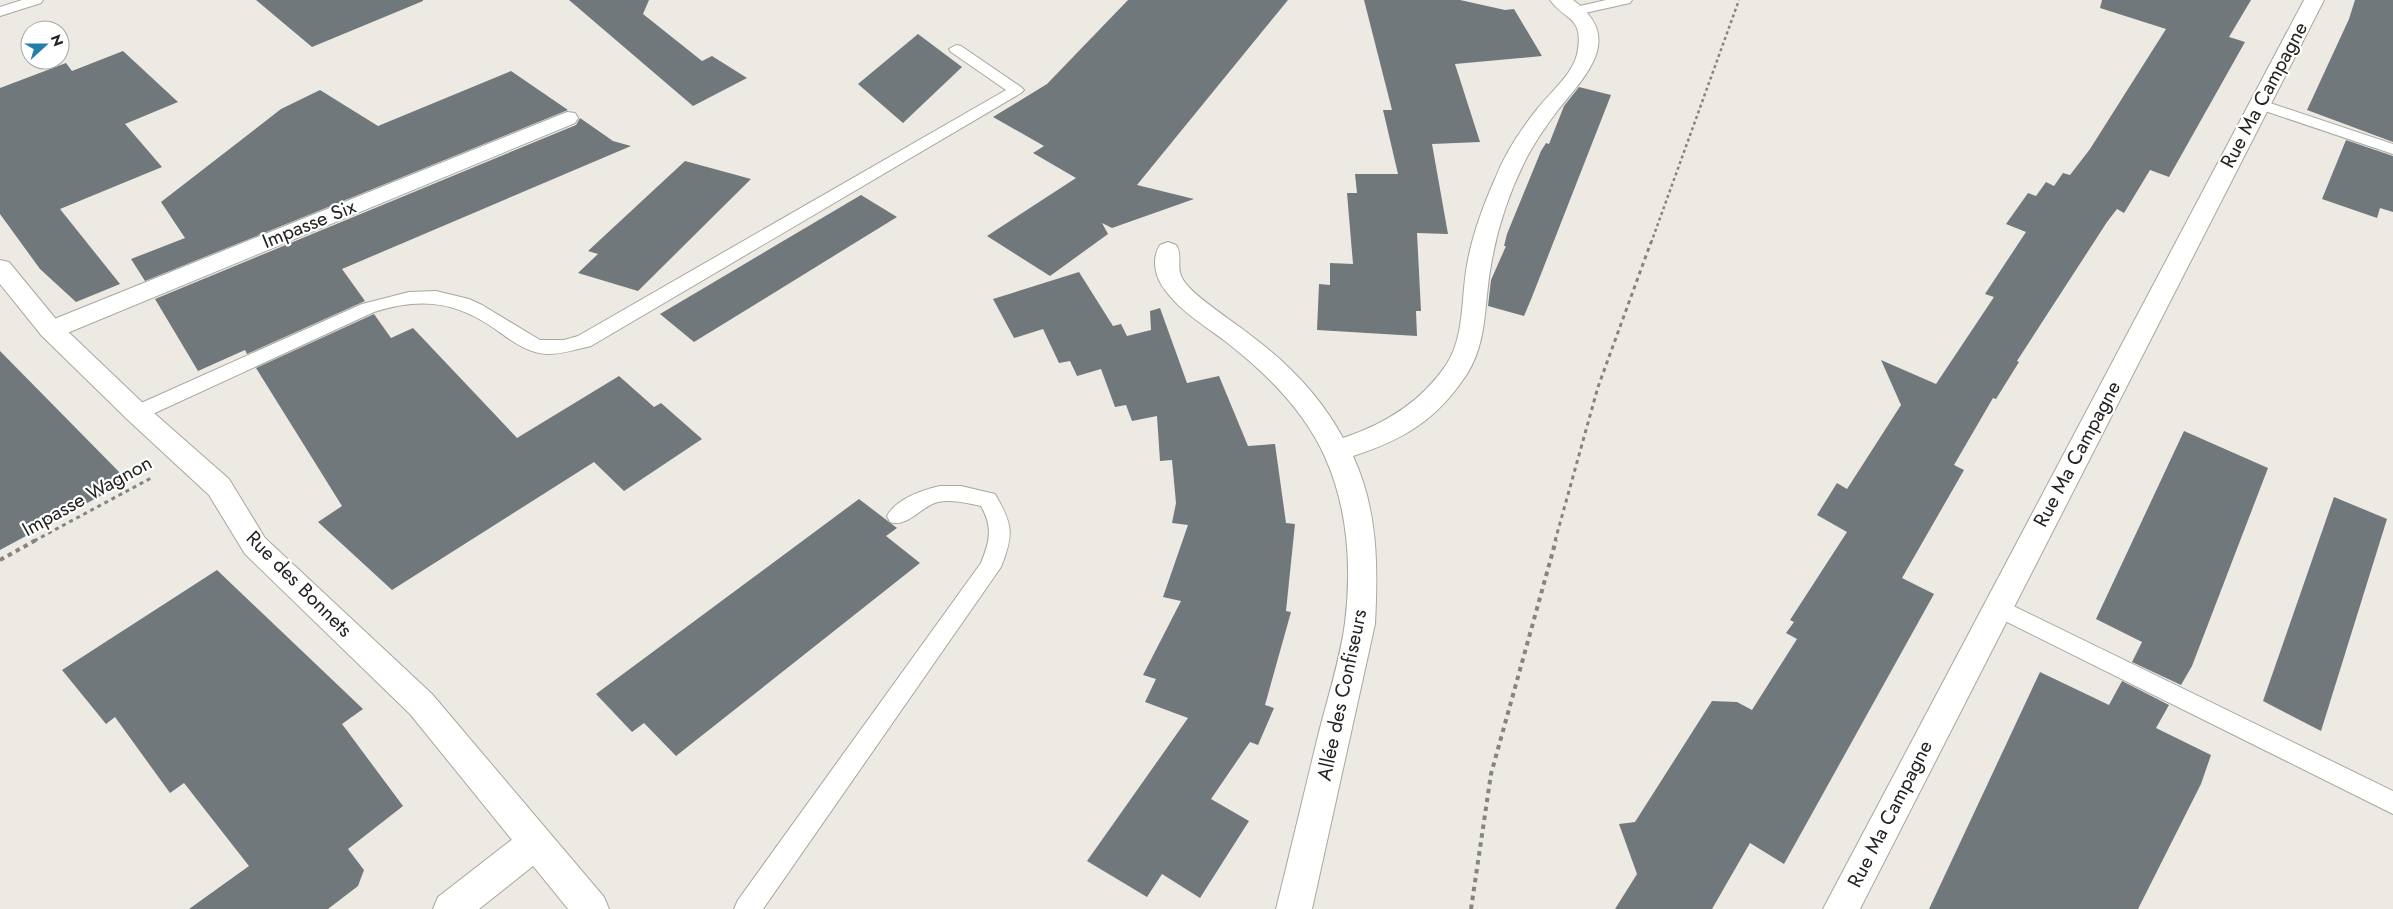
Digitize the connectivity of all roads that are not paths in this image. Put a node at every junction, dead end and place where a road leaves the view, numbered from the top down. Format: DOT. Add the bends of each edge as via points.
graph roads {
  1 [pos="36,0"];
  2 [pos="1625,0"];
  3 [pos="2314,0"];
  4 [pos="1568,6"];
  5 [pos="0,12"];
  6 [pos="956,49"];
  7 [pos="2258,104"];
  8 [pos="567,118"];
  9 [pos="2393,149"];
  10 [pos="1168,250"];
  11 [pos="0,268"];
  12 [pos="51,330"];
  13 [pos="137,413"];
  14 [pos="1337,451"];
  15 [pos="897,516"];
  16 [pos="1997,608"];
  17 [pos="2393,803"];
  18 [pos="535,843"];
  19 [pos="451,909"];
  20 [pos="591,909"];
  21 [pos="747,909"];
  22 [pos="1294,909"];
  23 [pos="1841,909"];
  1 -- 5 [label="lane"];
  2 -- 4 [label="lane"];
  3 -- 7 [label="street, Rue Ma Campagne"];
  4 -- 14 [label="street" via="1584,20 1590,36 1587,53 1578,76 1552,104 1523,145 1507,177 1479,266 1470,340 1457,368 1409,421 1392,432"];
  6 -- 13 [label="lane" via="1016,90 584,341 563,348 531,346 477,310 456,301 414,296 368,308"];
  7 -- 9 [label="lane"];
  7 -- 16 [label="street, Rue Ma Campagne"];
  8 -- 12 [label="street, Impasse Six"];
  10 -- 14 [label="street, Allée des Confiseurs" via="1168,277 1189,301 1226,327 1278,372 1302,398"];
  11 -- 12 [label="street, Rue des Bonnets"];
  12 -- 13 [label="street, Rue des Bonnets"];
  13 -- 18 [label="street, Rue des Bonnets" via="219,487 255,546 421,704"];
  14 -- 22 [label="street, Allée des Confiseurs" via="1355,499 1361,537 1360,624"];
  15 -- 21 [label="lane" via="916,501 939,492 963,493 988,500 1000,520 1001,539 990,567"];
  16 -- 17 [label="lane"];
  16 -- 23 [label="street, Rue Ma Campagne"];
  18 -- 19 [label="street"];
  18 -- 20 [label="street, Rue des Bonnets"];
}
